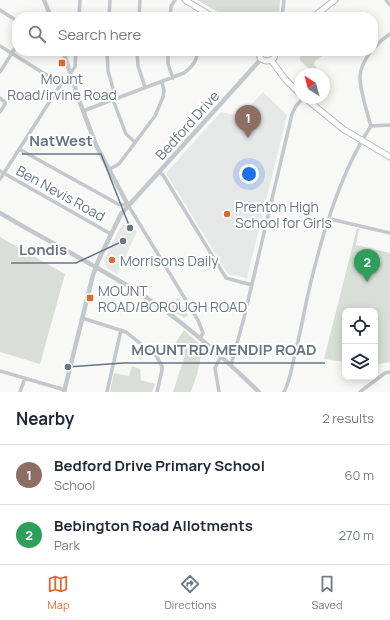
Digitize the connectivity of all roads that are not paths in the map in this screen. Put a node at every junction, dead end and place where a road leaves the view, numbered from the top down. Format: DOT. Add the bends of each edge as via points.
graph roads {
  1 [pos="44,0"];
  2 [pos="80,0"];
  3 [pos="110,0"];
  4 [pos="140,0"];
  5 [pos="175,0"];
  6 [pos="185,0"];
  7 [pos="284,0"];
  8 [pos="335,0"];
  9 [pos="386,0"];
  10 [pos="390,5"];
  11 [pos="0,10"];
  12 [pos="49,12"];
  13 [pos="79,12"];
  14 [pos="109,12"];
  15 [pos="139,12"];
  16 [pos="170,12"];
  17 [pos="205,12"];
  18 [pos="283,12"];
  19 [pos="319,12"];
  20 [pos="12,18"];
  21 [pos="390,34"];
  22 [pos="378,44"];
  23 [pos="0,46"];
  24 [pos="12,53"];
  25 [pos="17,56"];
  26 [pos="65,56"];
  27 [pos="76,56"];
  28 [pos="107,56"];
  29 [pos="137,56"];
  30 [pos="168,56"];
  31 [pos="197,56"];
  32 [pos="260,56"];
  33 [pos="274,56"];
  34 [pos="368,56"];
  35 [pos="261,59"];
  36 [pos="271,60"];
  37 [pos="0,72"];
  38 [pos="70,72"];
  39 [pos="173,78"];
  40 [pos="72,79"];
  41 [pos="162,82"];
  42 [pos="61,84"];
  43 [pos="145,88"];
  44 [pos="294,88"];
  45 [pos="0,98"];
  46 [pos="114,99"];
  47 [pos="298,104"];
  48 [pos="312,104"];
  49 [pos="83,111"];
  50 [pos="0,112"];
  51 [pos="390,125"];
  52 [pos="371,126"];
  53 [pos="362,140"];
  54 [pos="136,142"];
  55 [pos="19,149"];
  56 [pos="390,157"];
  57 [pos="108,170"];
  58 [pos="2,172"];
  59 [pos="159,172"];
  60 [pos="0,179"];
  61 [pos="128,205"];
  62 [pos="0,213"];
  63 [pos="330,219"];
  64 [pos="390,233"];
  65 [pos="111,234"];
  66 [pos="96,267"];
  67 [pos="252,285"];
  68 [pos="82,318"];
  69 [pos="121,330"];
  70 [pos="200,338"];
  71 [pos="221,356"];
  72 [pos="231,364"];
  73 [pos="0,371"];
  74 [pos="390,372"];
  75 [pos="25,378"];
  76 [pos="64,391"];
  77 [pos="20,392"];
  78 [pos="107,392"];
  79 [pos="157,392"];
  80 [pos="219,392"];
  81 [pos="259,392"];
  82 [pos="284,392"];
  83 [pos="360,392"];
  1 -- 12 [label="street"];
  2 -- 13 [label="street"];
  3 -- 14 [label="street"];
  4 -- 15 [label="street"];
  5 -- 16 [label="street"];
  6 -- 17 [label="main road"];
  7 -- 18 [label="street"];
  8 -- 19 [label="main road"];
  9 -- 10 [label="street"];
  11 -- 20 [label="street"];
  21 -- 22 [label="street"];
  23 -- 24 [label="street"];
  24 -- 37 [label="street"];
  25 -- 42 [label="street"];
  26 -- 38 [label="street"];
  27 -- 38 [label="street" via="75,67"];
  28 -- 46 [label="street"];
  29 -- 43 [label="street"];
  30 -- 39 [label="street"];
  31 -- 39 [label="street" via="194,65"];
  32 -- 35 [label="main road"];
  33 -- 36 [label="main road"];
  34 -- 52 [label="street" via="360,76"];
  35 -- 36 [label="main road"];
  35 -- 59 [label="street, Bedford Drive"];
  36 -- 44 [label="main road"];
  38 -- 40 [label="street"];
  39 -- 41 [label="street"];
  40 -- 42 [label="street"];
  40 -- 49 [label="street"];
  41 -- 43 [label="street"];
  41 -- 54 [label="street" via="164,91 160,107"];
  42 -- 55 [label="street"];
  43 -- 46 [label="street"];
  45 -- 50 [label="street" via="5,102"];
  46 -- 49 [label="street"];
  46 -- 54 [label="street" via="126,134"];
  47 -- 67 [label="street" via="292,114"];
  48 -- 53 [label="main road"];
  49 -- 57 [label="street"];
  51 -- 52 [label="street"];
  52 -- 53 [label="street"];
  53 -- 56 [label="main road"];
  53 -- 63 [label="street"];
  54 -- 57 [label="street" via="119,164"];
  55 -- 58 [label="street"];
  55 -- 61 [label="street" via="119,204"];
  57 -- 61 [label="street"];
  58 -- 60 [label="street"];
  58 -- 65 [label="street, Ben Nevis Road"];
  59 -- 61 [label="street, Bedford Drive"];
  59 -- 67 [label="street" via="226,278"];
  61 -- 65 [label="street, Bedford Drive"];
  61 -- 70 [label="street" via="198,320 203,333"];
  62 -- 66 [label="street"];
  63 -- 64 [label="street"];
  63 -- 82 [label="street"];
  65 -- 66 [label="street, Bedford Drive"];
  66 -- 68 [label="street, Bedford Drive"];
  66 -- 70 [label="street" via="150,300"];
  67 -- 72 [label="street"];
  68 -- 69 [label="street"];
  68 -- 76 [label="street, Bedford Drive"];
  69 -- 78 [label="street"];
  69 -- 79 [label="street" via="158,357 162,370"];
  70 -- 71 [label="street"];
  71 -- 72 [label="street"];
  71 -- 80 [label="street" via="215,368"];
  72 -- 81 [label="street"];
  73 -- 75 [label="street"];
  74 -- 83 [label="street"];
  75 -- 76 [label="street"];
  75 -- 77 [label="street"];
}
